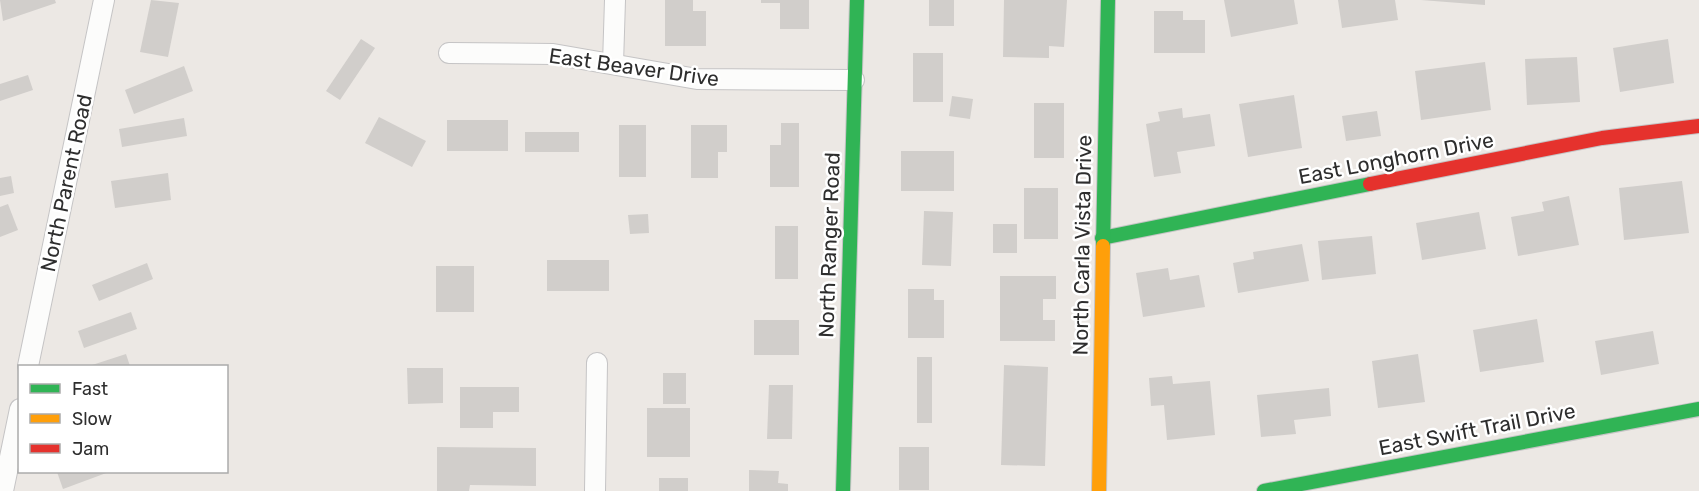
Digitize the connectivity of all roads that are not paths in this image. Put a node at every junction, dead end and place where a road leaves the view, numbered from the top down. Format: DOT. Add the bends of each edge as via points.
graph roads {
  1 [pos="104,0"];
  2 [pos="615,0"];
  3 [pos="857,0"];
  4 [pos="1108,0"];
  5 [pos="449,53"];
  6 [pos="613,64"];
  7 [pos="854,80"];
  8 [pos="1699,126"];
  9 [pos="1102,238"];
  10 [pos="597,363"];
  11 [pos="28,365"];
  12 [pos="1699,409"];
  13 [pos="18,419"];
  14 [pos="3,491"];
  15 [pos="594,491"];
  16 [pos="843,491"];
  17 [pos="1099,491"];
  18 [pos="1264,491"];
  1 -- 11 [label="street, North Parent Road"];
  2 -- 6 [label="street"];
  3 -- 7 [label="street, North Ranger Road"];
  4 -- 9 [label="street, North Carla Vista Drive"];
  5 -- 6 [label="street, East Beaver Drive" via="553,54"];
  6 -- 7 [label="street, East Beaver Drive" via="697,79"];
  7 -- 16 [label="street, North Ranger Road"];
  8 -- 9 [label="street, East Longhorn Drive" via="1602,138"];
  9 -- 17 [label="street, North Carla Vista Drive"];
  10 -- 15 [label="street"];
  12 -- 18 [label="street, East Swift Trail Drive"];
  13 -- 14 [label="street"];
}
